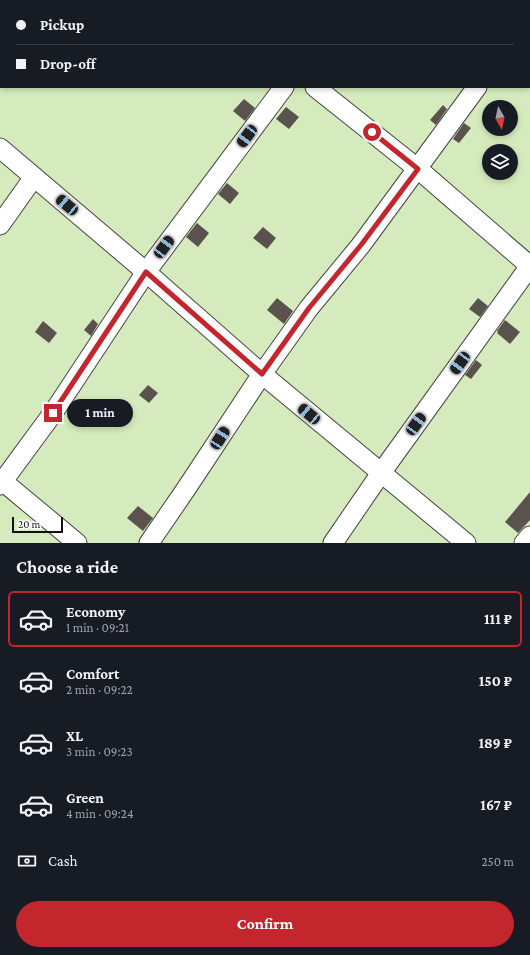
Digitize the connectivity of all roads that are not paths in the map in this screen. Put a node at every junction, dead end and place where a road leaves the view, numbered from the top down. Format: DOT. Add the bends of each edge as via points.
graph roads {
  1 [pos="283,88"];
  2 [pos="316,88"];
  3 [pos="476,88"];
  4 [pos="0,148"];
  5 [pos="418,169"];
  6 [pos="34,177"];
  7 [pos="0,225"];
  8 [pos="530,266"];
  9 [pos="146,272"];
  10 [pos="262,374"];
  11 [pos="381,473"];
  12 [pos="1,482"];
  13 [pos="530,536"];
  14 [pos="77,543"];
  15 [pos="149,543"];
  16 [pos="333,543"];
  17 [pos="466,543"];
  18 [pos="524,543"];
  1 -- 9 [label="lane"];
  2 -- 5 [label="lane"];
  3 -- 5 [label="lane"];
  4 -- 6 [label="lane"];
  5 -- 8 [label="lane"];
  5 -- 10 [label="lane" via="361,245 309,308"];
  6 -- 7 [label="lane"];
  6 -- 9 [label="lane"];
  8 -- 11 [label="lane"];
  9 -- 10 [label="lane"];
  9 -- 12 [label="lane" via="53,413"];
  10 -- 11 [label="lane"];
  10 -- 15 [label="lane"];
  11 -- 16 [label="lane"];
  11 -- 17 [label="lane"];
  12 -- 14 [label="lane"];
  13 -- 18 [label="lane"];
}
